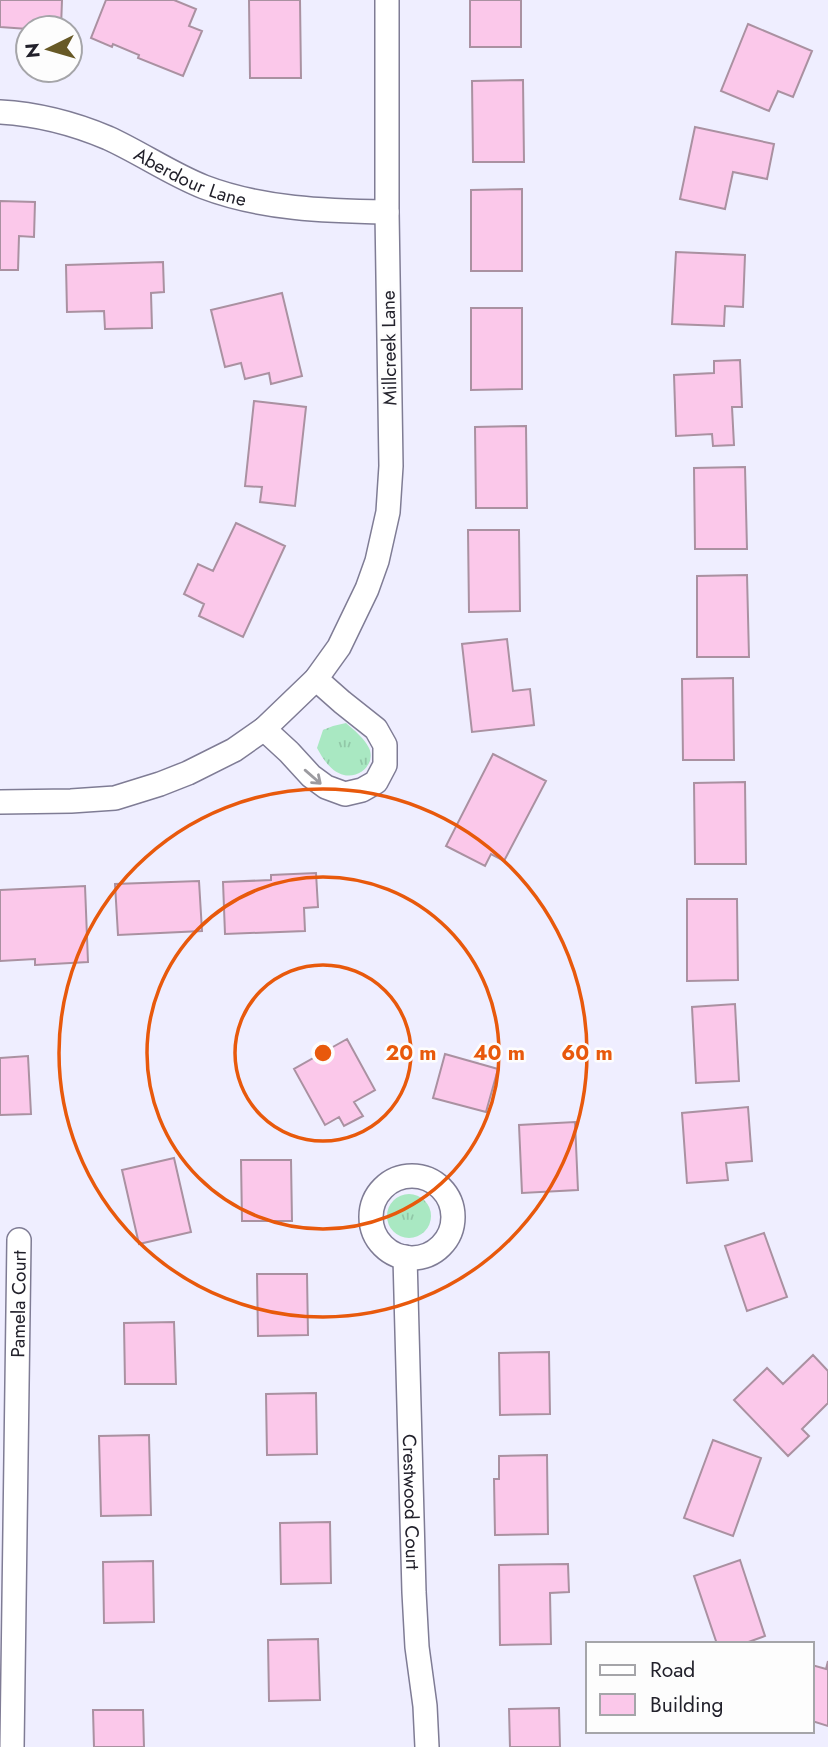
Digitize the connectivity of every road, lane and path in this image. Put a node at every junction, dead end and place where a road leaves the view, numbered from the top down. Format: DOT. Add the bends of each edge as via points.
graph roads {
  1 [pos="387,0"];
  2 [pos="0,112"];
  3 [pos="387,212"];
  4 [pos="316,679"];
  5 [pos="264,729"];
  6 [pos="0,802"];
  7 [pos="19,1240"];
  8 [pos="405,1257"];
  9 [pos="12,1747"];
  10 [pos="427,1747"];
  1 -- 3 [label="street, Millcreek Lane"];
  2 -- 3 [label="street, Aberdour Lane" via="76,126 200,186 244,200 291,208"];
  3 -- 4 [label="street, Millcreek Lane" via="388,512 367,589 339,647"];
  4 -- 5 [label="street, Millcreek Lane"];
  5 -- 4 [label="street, one-way" via="326,788 345,794 376,782 385,765 385,745 376,729"];
  5 -- 6 [label="street, Millcreek Lane" via="188,773 115,798"];
  7 -- 9 [label="street, Pamela Court"];
  8 -- 10 [label="street, Crestwood Court" via="414,1592"];
}
